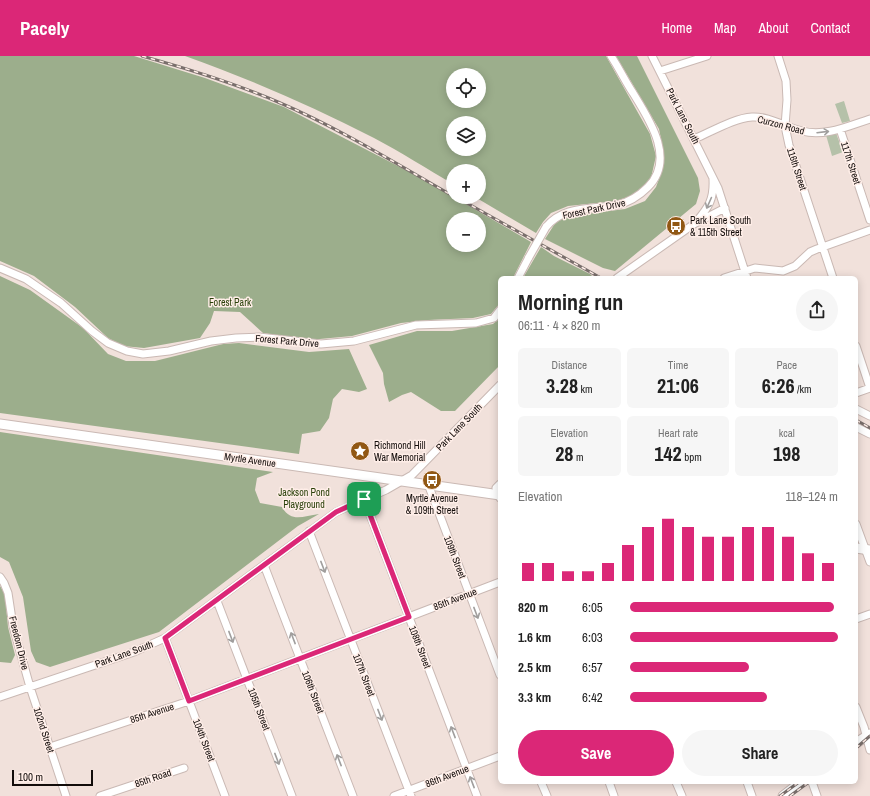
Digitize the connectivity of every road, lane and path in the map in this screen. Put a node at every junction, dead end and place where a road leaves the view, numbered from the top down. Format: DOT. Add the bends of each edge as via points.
graph roads {
  1 [pos="611,56"];
  2 [pos="652,56"];
  3 [pos="707,56"];
  4 [pos="778,56"];
  5 [pos="660,71"];
  6 [pos="870,119"];
  7 [pos="785,126"];
  8 [pos="840,129"];
  9 [pos="694,139"];
  10 [pos="713,177"];
  11 [pos="725,208"];
  12 [pos="870,220"];
  13 [pos="694,224"];
  14 [pos="870,230"];
  15 [pos="823,246"];
  16 [pos="0,268"];
  17 [pos="746,275"];
  18 [pos="519,276"];
  19 [pos="620,276"];
  20 [pos="832,276"];
  21 [pos="498,313"];
  22 [pos="858,352"];
  23 [pos="498,387"];
  24 [pos="870,388"];
  25 [pos="858,392"];
  26 [pos="858,410"];
  27 [pos="870,416"];
  28 [pos="0,424"];
  29 [pos="858,428"];
  30 [pos="870,434"];
  31 [pos="403,481"];
  32 [pos="428,484"];
  33 [pos="498,496"];
  34 [pos="364,499"];
  35 [pos="858,530"];
  36 [pos="309,531"];
  37 [pos="864,549"];
  38 [pos="870,562"];
  39 [pos="264,565"];
  40 [pos="0,577"];
  41 [pos="498,583"];
  42 [pos="469,594"];
  43 [pos="217,601"];
  44 [pos="870,614"];
  45 [pos="409,617"];
  46 [pos="858,618"];
  47 [pos="165,638"];
  48 [pos="351,639"];
  49 [pos="301,658"];
  50 [pos="498,670"];
  51 [pos="247,678"];
  52 [pos="30,687"];
  53 [pos="0,697"];
  54 [pos="189,701"];
  55 [pos="858,712"];
  56 [pos="868,735"];
  57 [pos="858,742"];
  58 [pos="50,747"];
  59 [pos="870,750"];
  60 [pos="498,757"];
  61 [pos="184,768"];
  62 [pos="466,768"];
  63 [pos="542,784"];
  64 [pos="609,784"];
  65 [pos="677,784"];
  66 [pos="748,784"];
  67 [pos="798,784"];
  68 [pos="813,784"];
  69 [pos="409,793"];
  70 [pos="66,796"];
  71 [pos="100,796"];
  72 [pos="226,796"];
  73 [pos="292,796"];
  74 [pos="353,796"];
  75 [pos="394,796"];
  76 [pos="477,796"];
  77 [pos="547,796"];
  78 [pos="614,796"];
  79 [pos="682,796"];
  80 [pos="752,796"];
  81 [pos="783,796"];
  82 [pos="817,796"];
  1 -- 18 [label="street, Forest Park Drive, bridge" via="651,124 657,140 660,158 656,178 642,194 631,201 569,211 558,216 546,227"];
  2 -- 5 [label="street, Park Lane South"];
  3 -- 5 [label="street"];
  4 -- 7 [label="street, 116th Street" via="786,81"];
  5 -- 9 [label="street, Park Lane South"];
  6 -- 8 [label="street, Curzon Road"];
  7 -- 8 [label="street, Curzon Road, one-way" via="815,133"];
  7 -- 9 [label="street, Curzon Road" via="752,117"];
  7 -- 15 [label="street, 116th Street"];
  8 -- 12 [label="street, 117th Street"];
  9 -- 10 [label="street, Park Lane South"];
  10 -- 11 [label="street, Park Lane South"];
  10 -- 13 [label="street, one-way" via="713,193 709,205"];
  11 -- 13 [label="street"];
  11 -- 17 [label="street, Park Lane South"];
  13 -- 19 [label="street"];
  14 -- 15 [label="street"];
  15 -- 17 [label="street" via="810,252 795,266 783,271 755,268"];
  15 -- 20 [label="street, 116th Street"];
  16 -- 21 [label="street, Forest Park Drive" via="26,279 61,302 108,343 127,352 143,354 236,338 260,337 321,344 354,341 416,325 476,323 494,318"];
  22 -- 24 [label="street"];
  23 -- 31 [label="street, Park Lane South" via="412,475"];
  24 -- 25 [label="street"];
  26 -- 27 [label="street"];
  28 -- 31 [label="main road, Myrtle Avenue"];
  29 -- 30 [label="street"];
  31 -- 32 [label="main road, Myrtle Avenue"];
  31 -- 34 [label="street, Park Lane South"];
  32 -- 33 [label="main road, Myrtle Avenue"];
  32 -- 42 [label="street, 109th Street"];
  34 -- 36 [label="street, Park Lane South" via="336,512"];
  34 -- 45 [label="street, 108th Street"];
  35 -- 37 [label="street"];
  36 -- 39 [label="street, Park Lane South"];
  36 -- 48 [label="street, 107th Street, one-way"];
  37 -- 38 [label="street"];
  39 -- 43 [label="street, Park Lane South"];
  49 -- 39 [label="street, 106th Street, one-way"];
  40 -- 52 [label="street, Freedom Drive" via="8,593 13,626"];
  41 -- 42 [label="street, 85th Avenue"];
  42 -- 45 [label="street, 85th Avenue"];
  42 -- 50 [label="street, 109th Street, one-way"];
  43 -- 47 [label="street, Park Lane South"];
  43 -- 51 [label="street, 105th Street, one-way"];
  44 -- 46 [label="street"];
  45 -- 48 [label="street, 85th Avenue"];
  62 -- 45 [label="street, 108th Street, one-way"];
  47 -- 52 [label="street, Park Lane South" via="134,652"];
  47 -- 54 [label="street, 104th Street"];
  48 -- 49 [label="street, 85th Avenue"];
  48 -- 69 [label="street, 107th Street, one-way"];
  49 -- 51 [label="street, 85th Avenue"];
  74 -- 49 [label="street, 106th Street, one-way"];
  51 -- 54 [label="street, 85th Avenue"];
  51 -- 73 [label="street, 105th Street, one-way"];
  52 -- 53 [label="street, Park Lane South"];
  52 -- 58 [label="street, 102nd Street"];
  54 -- 58 [label="street, 85th Avenue"];
  54 -- 72 [label="street, 104th Street"];
  55 -- 56 [label="street"];
  56 -- 57 [label="main road"];
  56 -- 59 [label="street"];
  58 -- 70 [label="street, 102nd Street"];
  60 -- 62 [label="street, 86th Avenue"];
  61 -- 71 [label="street, 85th Road"];
  62 -- 69 [label="street, 86th Avenue"];
  76 -- 62 [label="street, 108th Street, one-way"];
  63 -- 77 [label="street"];
  64 -- 78 [label="street"];
  65 -- 79 [label="street"];
  66 -- 80 [label="street"];
  67 -- 81 [label="main road"];
  68 -- 82 [label="street"];
  69 -- 75 [label="street, 86th Avenue"];
}
